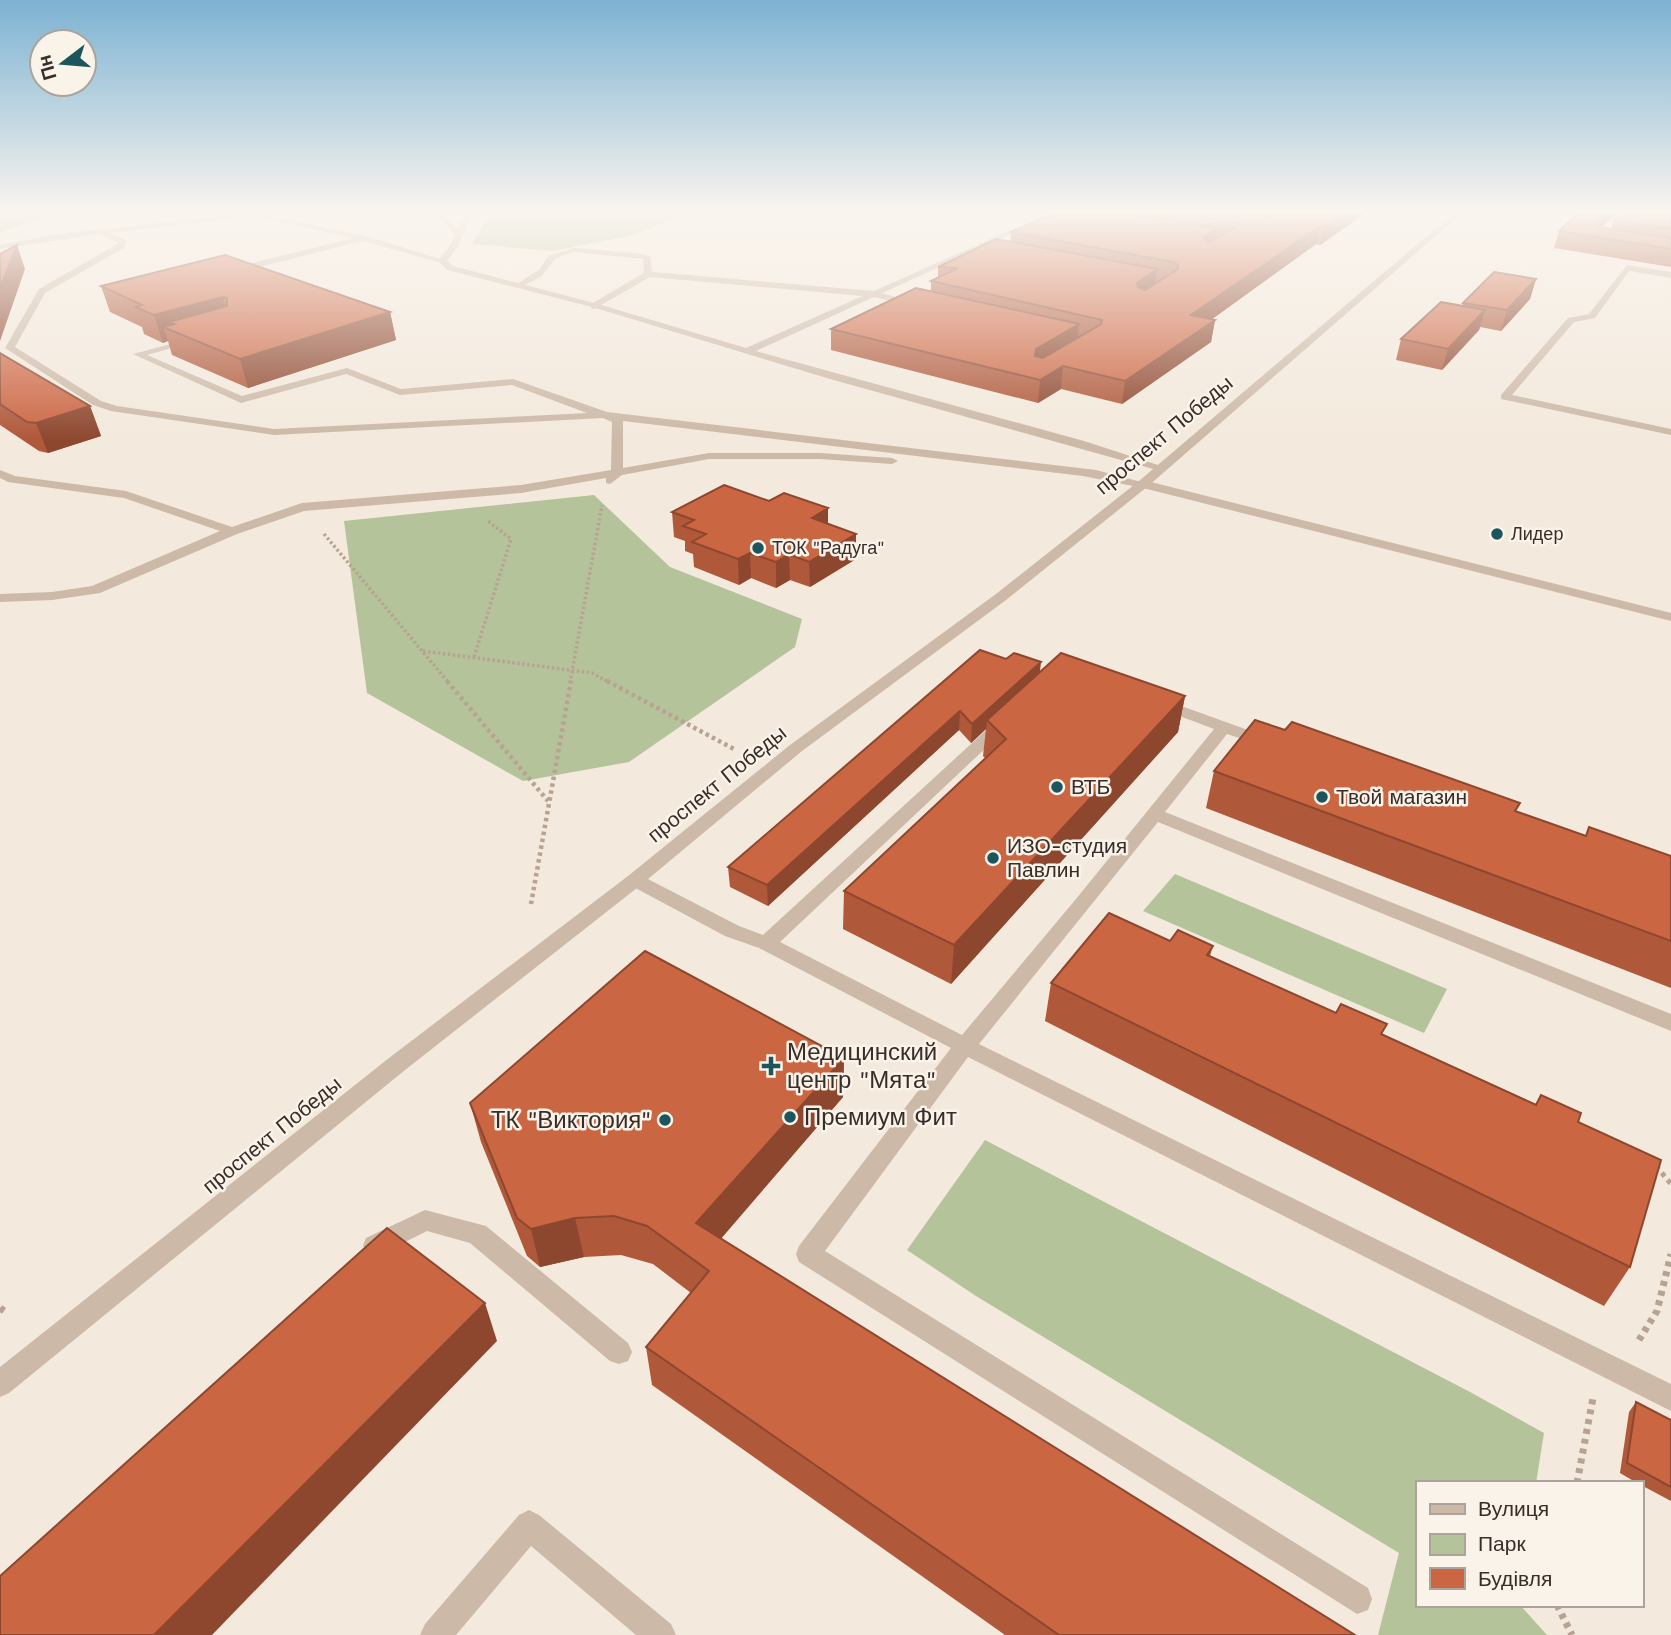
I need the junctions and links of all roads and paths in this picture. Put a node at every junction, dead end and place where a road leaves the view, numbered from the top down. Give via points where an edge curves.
1 (46, 289) edge
2 (539, 289) edge
3 (622, 289) edge
4 (821, 289) edge
5 (884, 289) edge
6 (1369, 289) edge
7 (1611, 289) edge
8 (874, 294) junction
9 (594, 306) junction
10 (929, 306) edge
11 (205, 336) edge
12 (747, 351) junction
13 (603, 415) junction
14 (1671, 432) edge
15 (1161, 468) junction
16 (617, 473) junction
17 (0, 474) edge
18 (1096, 474) junction
19 (605, 484) joint
20 (1143, 484) junction
21 (457, 496) junction
22 (302, 507) junction
23 (232, 531) junction
24 (0, 598) edge
25 (1671, 617) edge
26 (422, 651) junction
27 (474, 657) junction
28 (572, 670) junction
29 (1141, 696) edge
30 (1016, 711) edge
31 (1223, 727) junction
32 (734, 749) dead end
33 (1287, 749) edge
34 (549, 802) junction
35 (1154, 814) junction
36 (635, 880) junction
37 (531, 904) dead end
38 (766, 943) junction
39 (1671, 1023) edge
40 (965, 1046) junction
41 (1649, 1161) edge
42 (1671, 1184) edge
43 (356, 1263) edge
44 (0, 1308) edge
45 (7, 1313) dead end
46 (618, 1352) dead end
47 (1600, 1362) junction
48 (0, 1384) edge
49 (1670, 1393) edge
50 (1577, 1481) edge
51 (1357, 1599) dead end
52 (1558, 1607) edge
53 (436, 1635) edge
54 (660, 1635) edge
55 (1572, 1635) edge

1 - 13 street via 10,348 97,403 115,409 274,432
2 - 9 street
3 - 9 street
4 - 8 street
5 - 8 street
6 - 15 street, проспект Победы
7 - 14 street via 1592,316 1571,320 1505,397
8 - 10 street
8 - 12 street
9 - 12 street
11 - 13 street via 138,354 242,400 347,371 400,392 513,382
12 - 15 street
13 - 16 street via 618,421
13 - 18 street
15 - 20 street, проспект Победы
16 - 18 street via 709,457 820,456
16 - 19 street
16 - 21 street
17 - 23 street via 126,495
18 - 20 street
19 - 28 path
20 - 25 street
20 - 36 street, проспект Победы via 1001,597 796,748
21 - 22 street
21 - 27 path via 510,539
22 - 23 street
22 - 26 path
23 - 24 street via 96,590
26 - 27 path
26 - 34 path
27 - 28 path
28 - 32 path via 592,673
28 - 34 path
29 - 31 street
30 - 38 street
31 - 33 street
31 - 35 street
34 - 37 path
35 - 39 street
35 - 40 street
36 - 38 street via 732,931
36 - 48 street, проспект Победы via 397,1063
38 - 40 street
40 - 47 street
40 - 51 street via 808,1254
41 - 42 path
43 - 46 street via 376,1244 425,1220 477,1234
44 - 45 path
47 - 49 street
47 - 50 path
52 - 55 path
53 - 54 street via 529,1525

